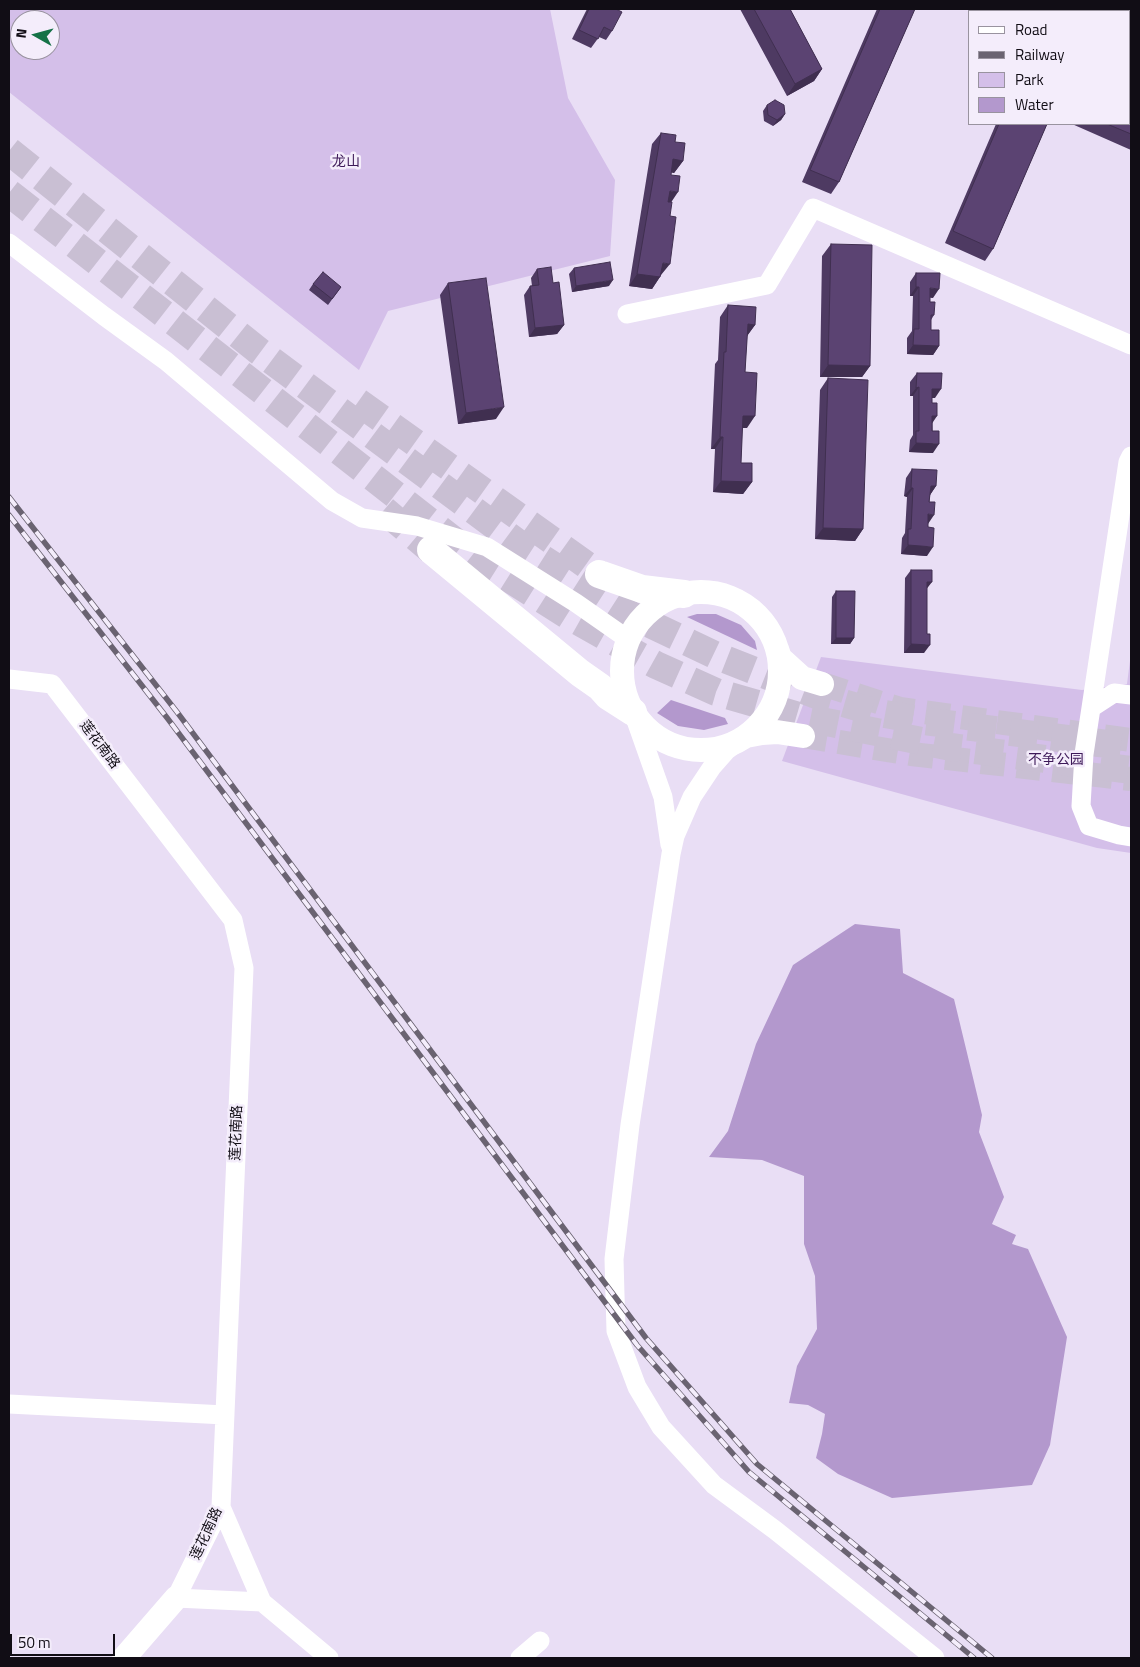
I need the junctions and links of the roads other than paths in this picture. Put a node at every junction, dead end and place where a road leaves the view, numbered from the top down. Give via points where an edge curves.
1 (9, 243) edge
2 (627, 314) dead end
3 (1131, 345) edge
4 (1131, 456) edge
5 (431, 550) tunnel mouth
6 (599, 574) tunnel mouth
7 (684, 594) junction
8 (629, 640) junction
9 (777, 649) junction
10 (9, 679) edge
11 (822, 684) tunnel mouth
12 (1131, 695) edge
13 (1091, 708) junction
14 (633, 712) junction
15 (746, 736) junction
16 (802, 736) tunnel mouth
17 (1131, 837) edge
18 (671, 854) junction
19 (9, 1404) edge
20 (225, 1415) junction
21 (221, 1507) junction
22 (176, 1598) junction
23 (262, 1602) junction
24 (540, 1641) dead end
25 (124, 1658) edge
26 (329, 1658) edge
27 (520, 1658) edge
28 (935, 1658) edge

1 - 8 street via 166,361 332,501 362,518 417,526 487,547
2 - 3 street via 768,285 813,208
4 - 13 street
5 - 14 highway via 608,696
6 - 7 highway via 642,589
7 - 8 main road via 660,603 648,612
7 - 9 main road via 706,592 736,600 757,616
8 - 14 main road via 622,669 624,690
9 - 11 main road via 780,658 802,678
9 - 15 main road via 780,674 774,700 765,717
10 - 20 street, 莲花南路 via 52,684 233,920 244,968
12 - 13 street via 1114,693
13 - 17 street via 1081,806 1089,826
14 - 15 main road via 652,733 676,746 703,751 718,749
14 - 18 street via 663,797
15 - 16 main road via 769,732
15 - 18 street via 727,750 692,797
18 - 28 street via 630,1125 614,1259 616,1331 637,1387 661,1427 714,1485
19 - 20 street
20 - 21 street, 莲花南路
21 - 22 street, 莲花南路
21 - 23 street
22 - 23 street
22 - 25 main road, 莲花南路
23 - 26 street
24 - 27 street

